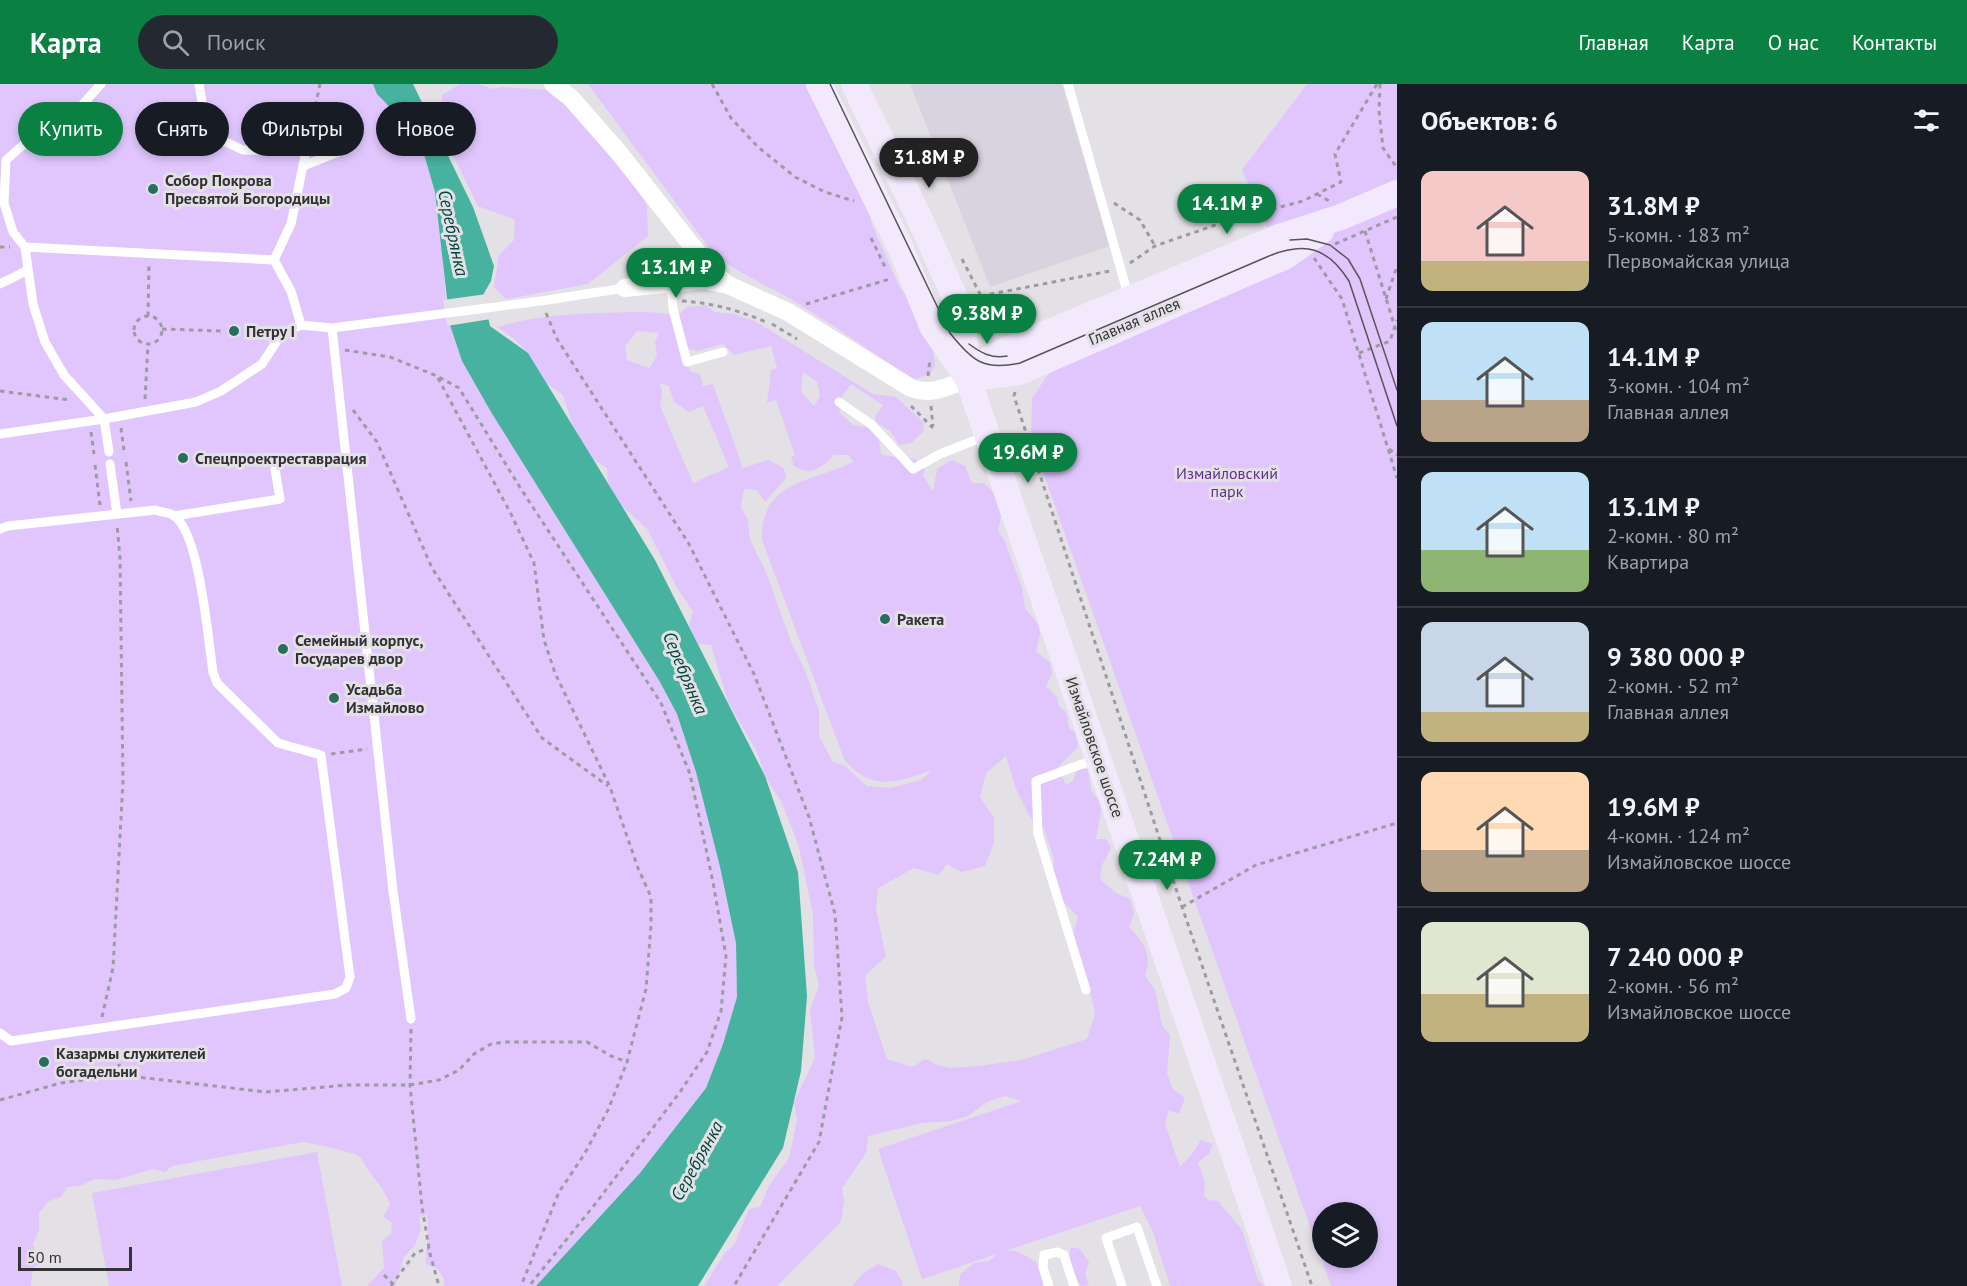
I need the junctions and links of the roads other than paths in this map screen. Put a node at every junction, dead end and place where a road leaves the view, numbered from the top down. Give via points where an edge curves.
1 (101, 84) edge
2 (199, 84) edge
3 (553, 84) edge
4 (819, 84) edge
5 (854, 84) edge
6 (1068, 84) edge
7 (328, 156) edge
8 (303, 166) junction
9 (1397, 193) edge
10 (25, 247) junction
11 (274, 260) junction
12 (28, 270) junction
13 (671, 282) junction
14 (0, 284) edge
15 (728, 285) junction
16 (625, 288) joint
17 (1133, 310) junction
18 (962, 314) junction
19 (301, 325) junction
20 (332, 328) junction
21 (1010, 338) junction
22 (723, 352) dead end
23 (968, 379) junction
24 (839, 402) dead end
25 (104, 419) junction
26 (0, 434) edge
27 (989, 435) junction
28 (109, 452) dead end
29 (110, 464) dead end
30 (275, 469) dead end
31 (117, 514) junction
32 (174, 516) junction
33 (0, 529) edge
34 (1099, 758) junction
35 (1086, 990) dead end
36 (411, 1019) road end
37 (0, 1033) edge
38 (1050, 1286) edge
39 (1074, 1286) edge
40 (1122, 1286) edge
41 (1157, 1286) edge
42 (1279, 1286) edge

1 - 10 lane via 64,124 23,145 6,160 4,203 13,232
2 - 8 lane via 213,136 243,150 306,151
3 - 15 street via 571,98 620,154
4 - 23 main road via 901,249 932,326
5 - 18 main road
6 - 17 lane
7 - 8 lane
8 - 11 lane via 291,224
9 - 17 main road, Главная аллея via 1279,237
10 - 11 lane
10 - 12 lane
11 - 19 lane via 291,291
12 - 14 lane
12 - 25 lane via 45,342 64,375
13 - 15 street via 704,280
13 - 16 street
13 - 22 lane via 687,362
15 - 23 street via 784,310 920,392
16 - 20 lane
17 - 21 main road, Главная аллея
17 - 23 main road, Главная аллея via 1019,372
18 - 21 main road via 982,340 998,348
18 - 23 main road
19 - 20 lane
19 - 25 lane via 282,333 262,364 221,391 196,402
20 - 36 lane via 393,891
21 - 23 main road, Главная аллея
23 - 27 main road, Измайловское шоссе
24 - 27 lane via 872,425 913,470 940,454
25 - 26 lane
25 - 28 lane
27 - 34 main road, Измайловское шоссе
29 - 31 lane
30 - 32 lane via 280,500
31 - 32 lane via 155,510
31 - 33 lane
32 - 37 lane via 187,532 197,568 217,683 278,743 321,756 350,976 346,988 335,994 11,1041
34 - 35 lane via 1036,782 1038,834
34 - 42 main road, Измайловское шоссе
38 - 39 lane via 1043,1267 1044,1256 1058,1252 1064,1255
40 - 41 lane via 1106,1238 1137,1227

